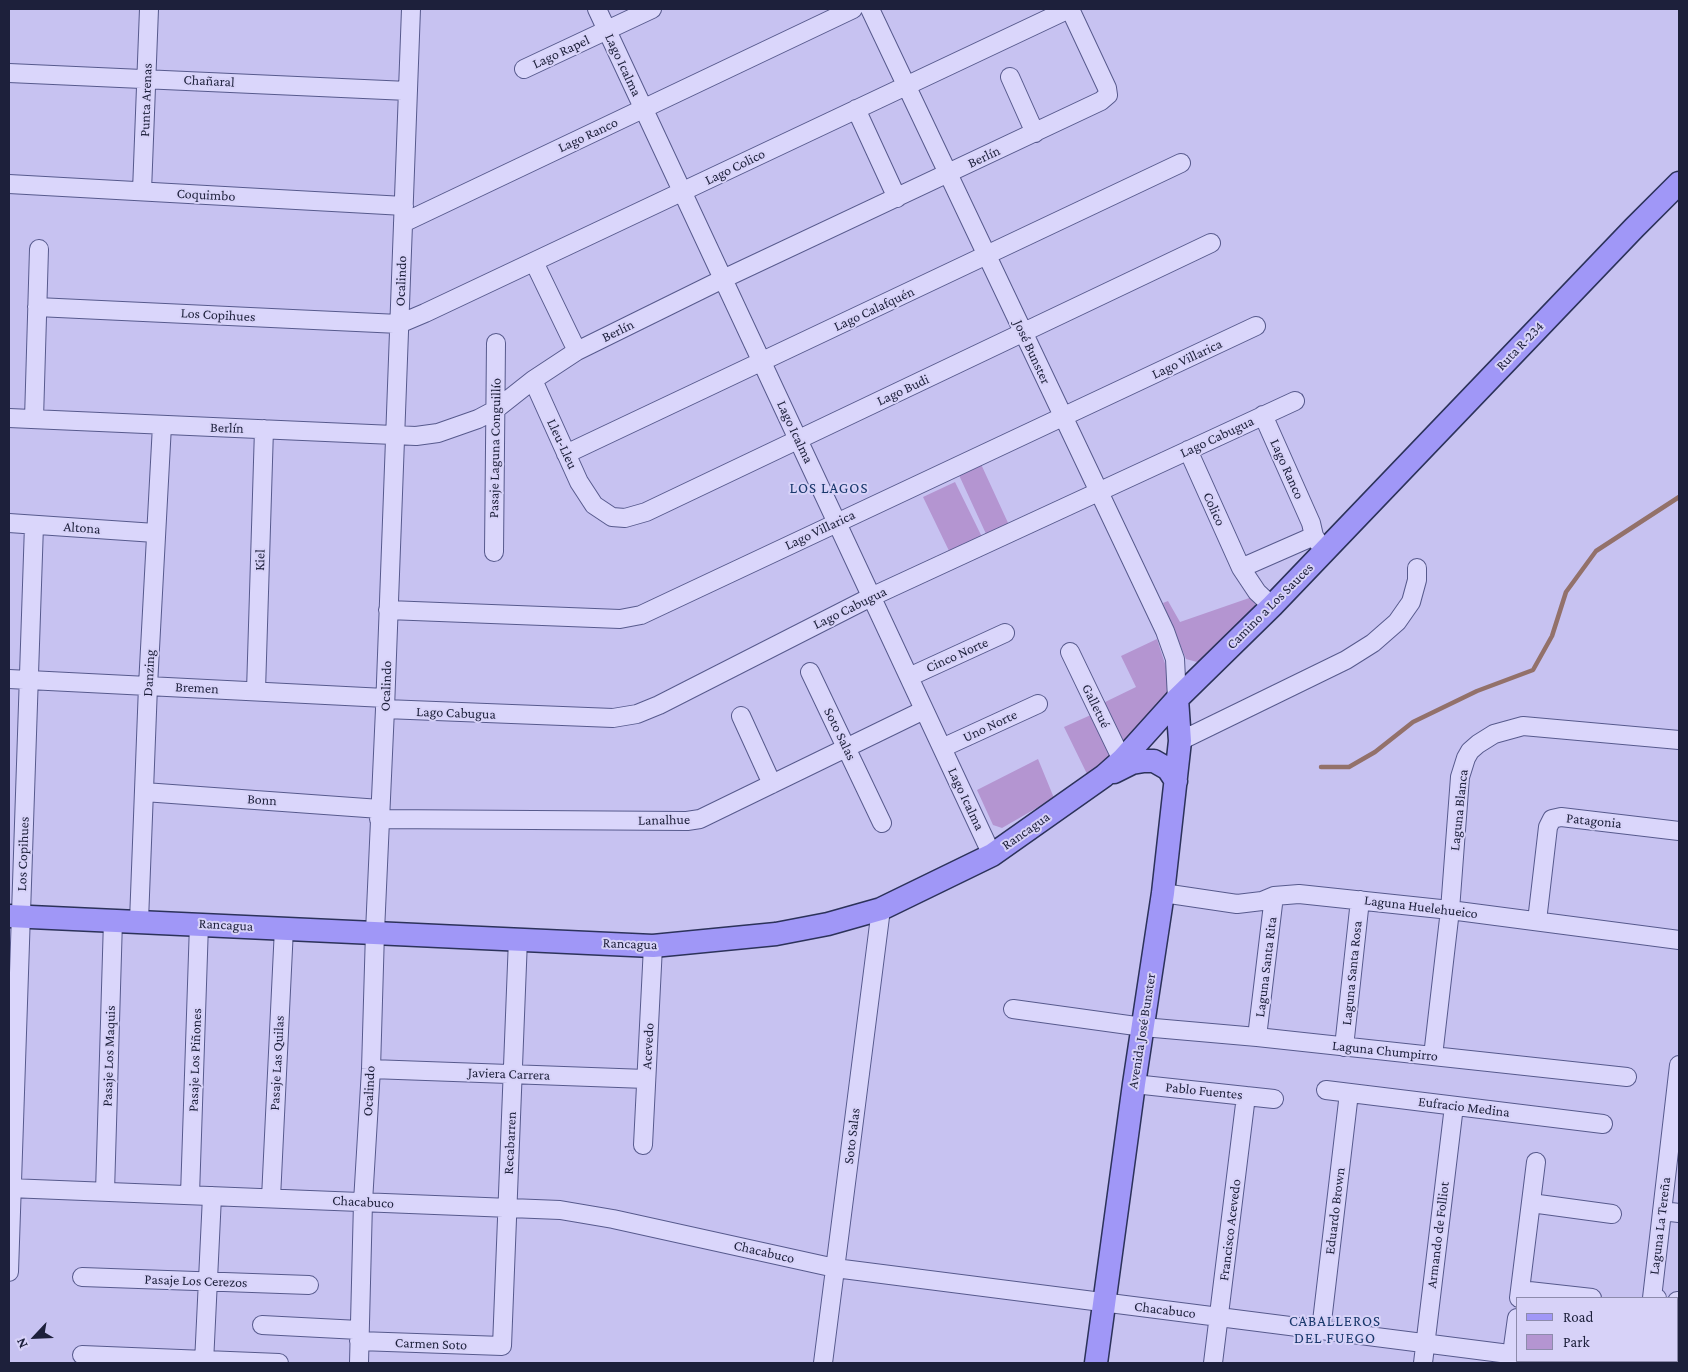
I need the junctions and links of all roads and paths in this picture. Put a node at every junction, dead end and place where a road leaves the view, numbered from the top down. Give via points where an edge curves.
1 (149, 9) edge
2 (412, 9) edge
3 (597, 9) edge
4 (652, 9) edge
5 (853, 9) edge
6 (1070, 9) edge
7 (875, 10) edge
8 (607, 30) junction
9 (524, 69) dead end
10 (9, 73) edge
11 (1010, 77) dead end
12 (146, 78) junction
13 (907, 86) junction
14 (408, 91) junction
15 (644, 109) junction
16 (856, 109) junction
17 (1035, 133) junction
18 (1181, 162) dead end
19 (948, 173) junction
20 (1679, 183) edge
21 (9, 184) edge
22 (142, 191) junction
23 (682, 192) junction
24 (897, 198) junction
25 (404, 214) junction
26 (1211, 243) dead end
27 (39, 249) dead end
28 (986, 255) junction
29 (534, 262) junction
30 (723, 279) junction
31 (37, 307) junction
32 (399, 324) junction
33 (1256, 326) dead end
34 (1023, 332) junction
35 (496, 343) dead end
36 (577, 351) junction
37 (762, 362) junction
38 (533, 380) junction
39 (1295, 401) dead end
40 (495, 410) junction
41 (1263, 415) junction
42 (1063, 417) junction
43 (9, 418) edge
44 (34, 419) junction
45 (162, 425) junction
46 (264, 429) junction
47 (395, 435) junction
48 (798, 440) junction
49 (1188, 450) junction
50 (566, 454) junction
51 (1098, 492) junction
52 (594, 505) joint
53 (1362, 511) joint
54 (837, 522) junction
55 (9, 523) edge
56 (34, 525) junction
57 (155, 532) junction
58 (1316, 536) junction
59 (494, 552) dead end
60 (1241, 568) junction
61 (1417, 568) dead end
62 (872, 597) junction
63 (1272, 606) junction
64 (388, 610) junction
65 (1005, 633) dead end
66 (1070, 652) dead end
67 (810, 672) dead end
68 (908, 676) junction
69 (9, 679) edge
70 (29, 680) junction
71 (148, 686) junction
72 (256, 691) junction
73 (1177, 699) junction
74 (385, 704) junction
75 (1038, 704) dead end
76 (924, 710) junction
77 (741, 716) dead end
78 (1679, 740) edge
79 (1180, 741) junction
80 (847, 748) junction
81 (942, 748) junction
82 (1122, 760) junction
83 (1104, 776) junction
84 (1176, 781) junction
85 (772, 784) junction
86 (144, 792) junction
87 (380, 814) junction
88 (882, 823) dead end
89 (1679, 830) edge
90 (992, 856) junction
91 (1164, 893) junction
92 (1274, 896) junction
93 (1360, 900) junction
94 (881, 909) junction
95 (1450, 910) junction
96 (15, 916) edge
97 (113, 920) junction
98 (139, 921) junction
99 (1537, 922) junction
100 (200, 924) junction
101 (284, 928) junction
102 (375, 932) junction
103 (518, 939) junction
104 (1679, 940) edge
105 (653, 946) junction
106 (1013, 1009) dead end
107 (1143, 1027) junction
108 (1257, 1037) junction
109 (1344, 1047) junction
110 (1433, 1056) junction
111 (1679, 1065) edge
112 (371, 1069) junction
113 (513, 1075) junction
114 (1627, 1077) dead end
115 (646, 1079) junction
116 (1134, 1084) junction
117 (1326, 1090) dead end
118 (1349, 1093) junction
119 (1246, 1096) junction
120 (1274, 1099) dead end
121 (1454, 1106) junction
122 (1676, 1120) edge
123 (1603, 1124) dead end
124 (643, 1145) dead end
125 (1536, 1162) dead end
126 (10, 1188) edge
127 (105, 1192) junction
128 (190, 1195) junction
129 (212, 1196) junction
130 (271, 1198) junction
131 (363, 1202) junction
132 (1531, 1203) junction
133 (507, 1210) junction
134 (1671, 1212) edge
135 (1612, 1214) dead end
136 (835, 1268) junction
137 (9, 1272) edge
138 (82, 1277) dead end
139 (208, 1281) junction
140 (309, 1285) dead end
141 (1520, 1294) edge
142 (1574, 1297) edge
143 (1652, 1297) edge
144 (1104, 1302) junction
145 (1219, 1317) junction
146 (262, 1325) dead end
147 (1321, 1330) junction
148 (1516, 1330) edge
149 (359, 1335) junction
150 (1425, 1343) junction
151 (502, 1346) joint
152 (1514, 1354) edge
153 (82, 1355) dead end
154 (204, 1362) edge
155 (278, 1363) edge
156 (359, 1363) edge
157 (823, 1363) edge
158 (1096, 1363) edge
159 (1213, 1363) edge
160 (1423, 1363) edge

1 - 12 street, Punta Arenas
2 - 14 street, Ocalindo
3 - 8 street, Lago Icalma
4 - 8 street, Lago Rapel
5 - 15 street, Lago Ranco
6 - 13 street, Lago Colico
6 - 17 street, Berlín via 1108,95
7 - 13 street, José Bunster
8 - 9 street, Lago Rapel
8 - 15 street, Lago Icalma
10 - 12 street, Chañaral
11 - 17 street
12 - 14 street, Chañaral
12 - 22 street, Punta Arenas
13 - 16 street, Lago Colico
13 - 19 street, José Bunster
14 - 25 street, Ocalindo
15 - 23 street, Lago Icalma
15 - 25 street, Lago Ranco
16 - 23 street, Lago Colico
16 - 24 street
17 - 19 street, Berlín
18 - 28 street, Lago Calafquén
19 - 24 street, Berlín
19 - 28 street, José Bunster
20 - 53 main road, Ruta R-234
21 - 22 street, Coquimbo
22 - 25 street, Coquimbo
23 - 29 street, Lago Colico
23 - 30 street, Lago Icalma
24 - 30 street, Berlín
25 - 32 street, Ocalindo
26 - 34 street, Lago Budi
27 - 31 street
28 - 34 street, José Bunster
28 - 37 street, Lago Calafquén
29 - 32 street, Lago Colico
29 - 36 street
30 - 36 street, Berlín
30 - 37 street, Lago Icalma
31 - 32 street, Los Copihues
31 - 44 street
32 - 47 street, Ocalindo
33 - 42 street, Lago Villarica
34 - 42 street, José Bunster
34 - 48 street, Lago Budi
35 - 40 street, Pasaje Laguna Conguillío
36 - 38 street, Berlín
37 - 48 street, Lago Icalma
37 - 50 street, Lago Calafquén
38 - 40 street, Berlín
38 - 50 street, Lleu-Lleu
39 - 41 street, Lago Cabugua
40 - 47 street, Berlín via 438,433
40 - 59 street, Pasaje Laguna Conguillío
41 - 49 street, Lago Cabugua
41 - 58 street, Lago Ranco
42 - 51 street, José Bunster
42 - 54 street, Lago Villarica
43 - 44 street, Berlín
44 - 45 street, Berlín
45 - 46 street, Berlín
45 - 57 street, Danzing
46 - 47 street, Berlín
46 - 72 street, Kiel
47 - 64 street, Ocalindo
48 - 52 street, Lago Budi via 646,512 625,518 612,517
48 - 54 street, Lago Icalma
49 - 51 street, Lago Cabugua
49 - 60 street, Colico
50 - 52 street, Lleu-Lleu
51 - 62 street, Lago Cabugua
51 - 73 street, José Bunster via 1171,645
53 - 58 main road, Camino a Los Sauces
54 - 62 street, Lago Icalma
54 - 64 street, Lago Villarica via 636,617
55 - 56 street, Altona
56 - 57 street, Altona
56 - 70 street, Los Copihues
57 - 71 street, Danzing
58 - 60 street
58 - 63 main road, Camino a Los Sauces
60 - 63 street, Colico via 1257,592
61 - 79 street via 1411,602 1397,622 1373,642 1346,660
62 - 68 street, Lago Icalma
62 - 74 street, Lago Cabugua via 637,714 613,718
63 - 73 main road, Camino a Los Sauces
64 - 74 street, Ocalindo
65 - 68 street, Cinco Norte
66 - 82 street, Galletué
67 - 80 street, Soto Salas
68 - 76 street, Lago Icalma
69 - 70 street, Bremen
70 - 71 street, Bremen
70 - 96 street, Los Copihues
71 - 72 street, Bremen
71 - 86 street, Danzing
72 - 74 street, Bremen
73 - 79 main road, Avenida José Bunster
73 - 82 main road, Rancagua
74 - 87 street, Ocalindo
75 - 81 street, Uno Norte
76 - 80 street, Lanalhue
76 - 81 street, Lago Icalma
77 - 85 street
78 - 95 street, Laguna Blanca via 1533,726 1504,730 1478,744 1466,758 1460,777
79 - 84 main road, Avenida José Bunster
80 - 85 street, Lanalhue
80 - 88 street, Soto Salas
81 - 90 street, Lago Icalma
82 - 83 main road, Rancagua
83 - 84 main road via 1132,763 1154,761 1168,769
83 - 90 main road, Rancagua
84 - 91 main road, Avenida José Bunster
85 - 87 street, Lanalhue via 700,819 687,821
86 - 87 street, Bonn
86 - 98 street, Danzing
87 - 102 street, Ocalindo
89 - 99 street, Patagonia via 1561,817 1552,819 1548,827
90 - 94 main road, Rancagua
91 - 92 street, Laguna Huelehueico via 1237,904
91 - 107 main road, Avenida José Bunster
92 - 93 street, Laguna Huelehueico via 1299,894
92 - 108 street, Laguna Santa Rita
93 - 95 street, Laguna Huelehueico
93 - 109 street, Laguna Santa Rosa
94 - 105 main road, Rancagua via 776,934
94 - 136 street, Soto Salas
95 - 99 street, Laguna Huelehueico
95 - 110 street, Laguna Blanca
96 - 97 main road, Rancagua
96 - 126 street, Los Copihues
97 - 98 main road, Rancagua
97 - 127 street, Pasaje Los Maquis
98 - 100 main road, Rancagua
99 - 104 street, Laguna Huelehueico
100 - 101 main road, Rancagua
100 - 128 street, Pasaje Los Piñones
101 - 102 main road, Rancagua
101 - 130 street, Pasaje Las Quilas
102 - 103 main road, Rancagua
102 - 112 street, Ocalindo
103 - 105 main road, Rancagua
103 - 113 street, Recabarren
105 - 115 street, Acevedo
106 - 107 street, Laguna Chumpirro
107 - 108 street, Laguna Chumpirro
107 - 116 main road, Avenida José Bunster
108 - 109 street, Laguna Chumpirro
109 - 110 street, Laguna Chumpirro
110 - 114 street, Laguna Chumpirro
111 - 122 street, Laguna La Tereña
112 - 113 street, Javiera Carrera
112 - 131 street, Ocalindo
113 - 115 street, Javiera Carrera
113 - 133 street, Recabarren
115 - 124 street, Acevedo
116 - 119 street, Pablo Fuentes
116 - 144 main road, Avenida José Bunster
117 - 118 street, Eufracio Medina
118 - 121 street, Eufracio Medina
118 - 147 street, Eduardo Brown
119 - 120 street, Pablo Fuentes
119 - 145 street, Francisco Acevedo
121 - 123 street, Eufracio Medina
121 - 150 street, Armando de Folliot
122 - 134 street, Laguna La Tereña
125 - 132 street
126 - 127 street, Chacabuco
126 - 137 street, Los Copihues
127 - 128 street, Chacabuco
128 - 129 street, Chacabuco
129 - 130 street, Chacabuco
129 - 139 street
130 - 131 street, Chacabuco
131 - 133 street, Chacabuco
131 - 149 street, Ocalindo
132 - 135 street
132 - 141 street
133 - 136 street, Chacabuco via 560,1210 613,1219
133 - 151 street, Recabarren
134 - 143 street, Laguna La Tereña
136 - 144 street, Chacabuco
136 - 157 street, Soto Salas
138 - 139 street, Pasaje Los Cerezos
139 - 140 street, Pasaje Los Cerezos
139 - 154 street
141 - 142 street
144 - 145 street, Chacabuco
144 - 158 main road, Avenida José Bunster
145 - 147 street, Chacabuco
145 - 159 street, Francisco Acevedo
146 - 149 street, Carmen Soto
147 - 150 street, Chacabuco
148 - 152 street
149 - 151 street, Carmen Soto
149 - 156 street, Ocalindo
150 - 152 street, Chacabuco
150 - 160 street, Armando de Folliot
153 - 154 street
154 - 155 street

